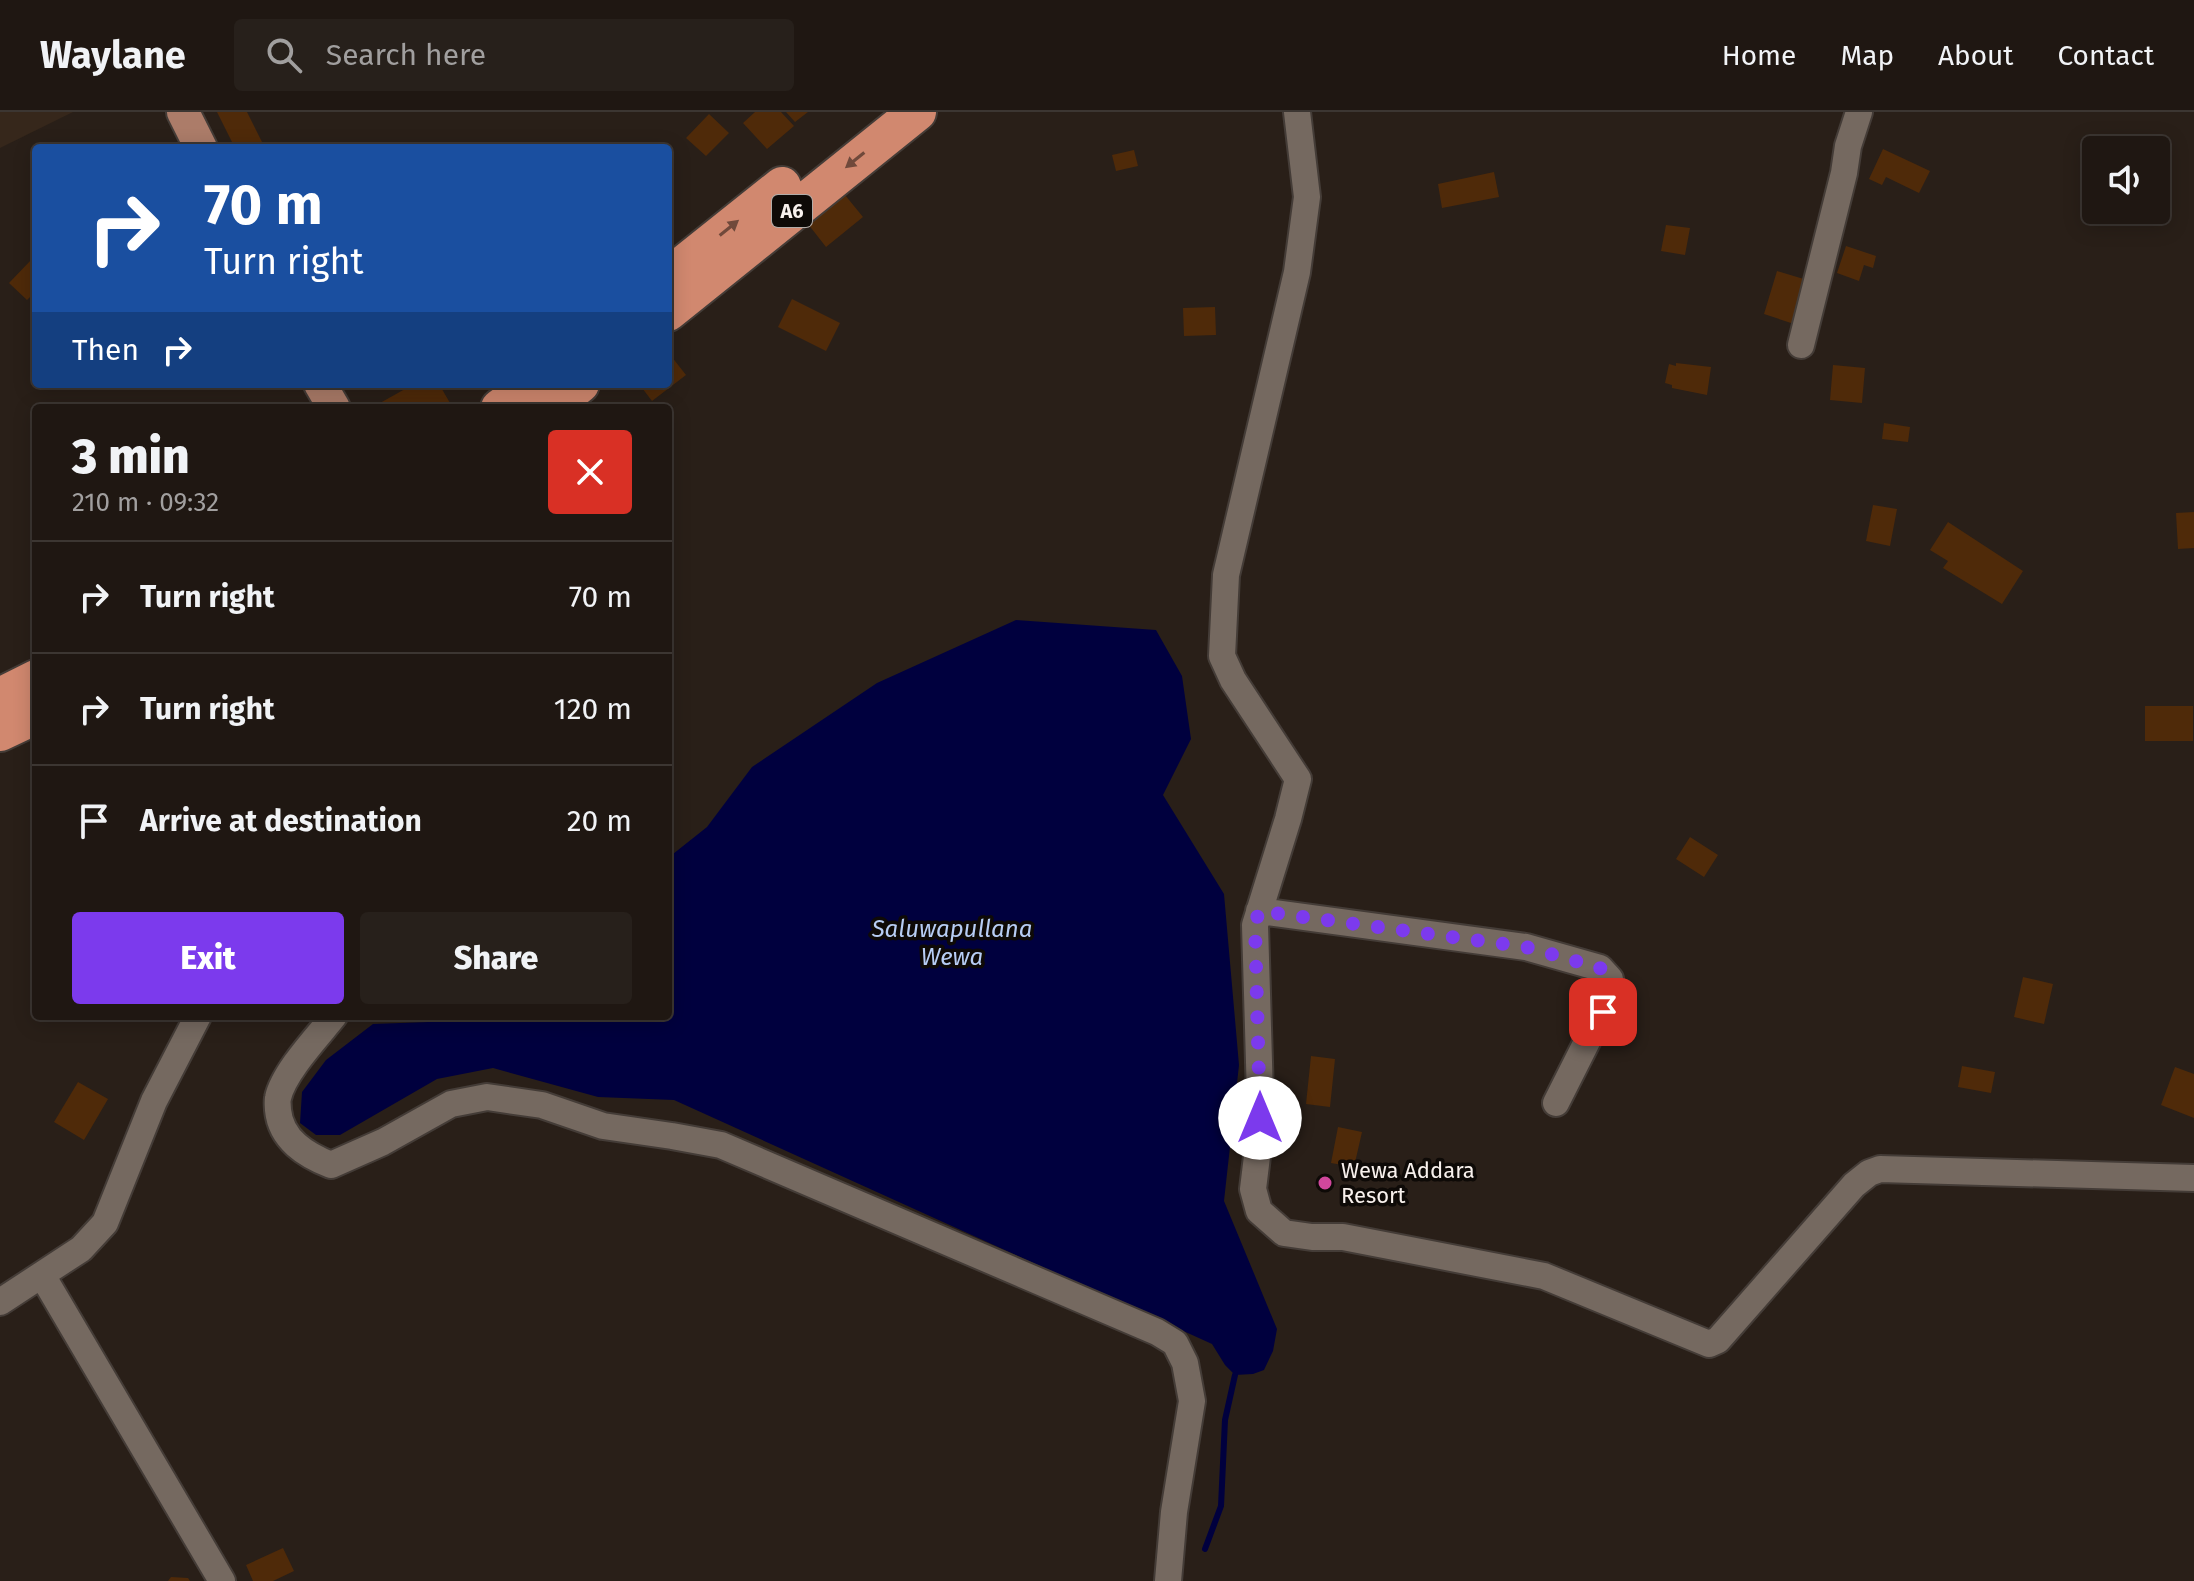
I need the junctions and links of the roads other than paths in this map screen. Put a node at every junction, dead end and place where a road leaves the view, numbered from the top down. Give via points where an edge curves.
1 (183, 112) edge
2 (875, 112) edge
3 (917, 112) edge
4 (1297, 112) edge
5 (1859, 112) edge
6 (199, 144) edge
7 (672, 274) edge
8 (672, 309) edge
9 (1801, 345) dead end
10 (528, 388) edge
11 (575, 388) edge
12 (506, 404) edge
13 (555, 404) edge
14 (32, 684) edge
15 (10, 714) edge
16 (1259, 911) junction
17 (196, 1020) edge
18 (331, 1020) edge
19 (1556, 1103) dead end
20 (2194, 1178) edge
21 (42, 1275) junction
22 (0, 1302) edge
23 (222, 1581) edge
24 (1168, 1581) edge

1 - 6 main road
7 -> 2 highway, A6
3 -> 8 highway, A6
4 - 16 street via 1307,197 1297,272 1226,575 1222,656 1298,779
5 - 9 street
10 - 12 highway
11 - 13 highway
14 - 15 highway
16 - 19 street via 1526,947 1600,968 1610,979 1611,994
16 - 20 street via 1255,925 1260,1096 1253,1189 1259,1211 1284,1233 1343,1237 1544,1276 1709,1344 1854,1185 1880,1169
17 - 21 street via 154,1101 105,1223 81,1249
18 - 24 street via 277,1099 279,1122 294,1144 331,1165 451,1104 487,1097 542,1105 603,1126 721,1145 1175,1343 1192,1401
21 - 22 street
21 - 23 street

